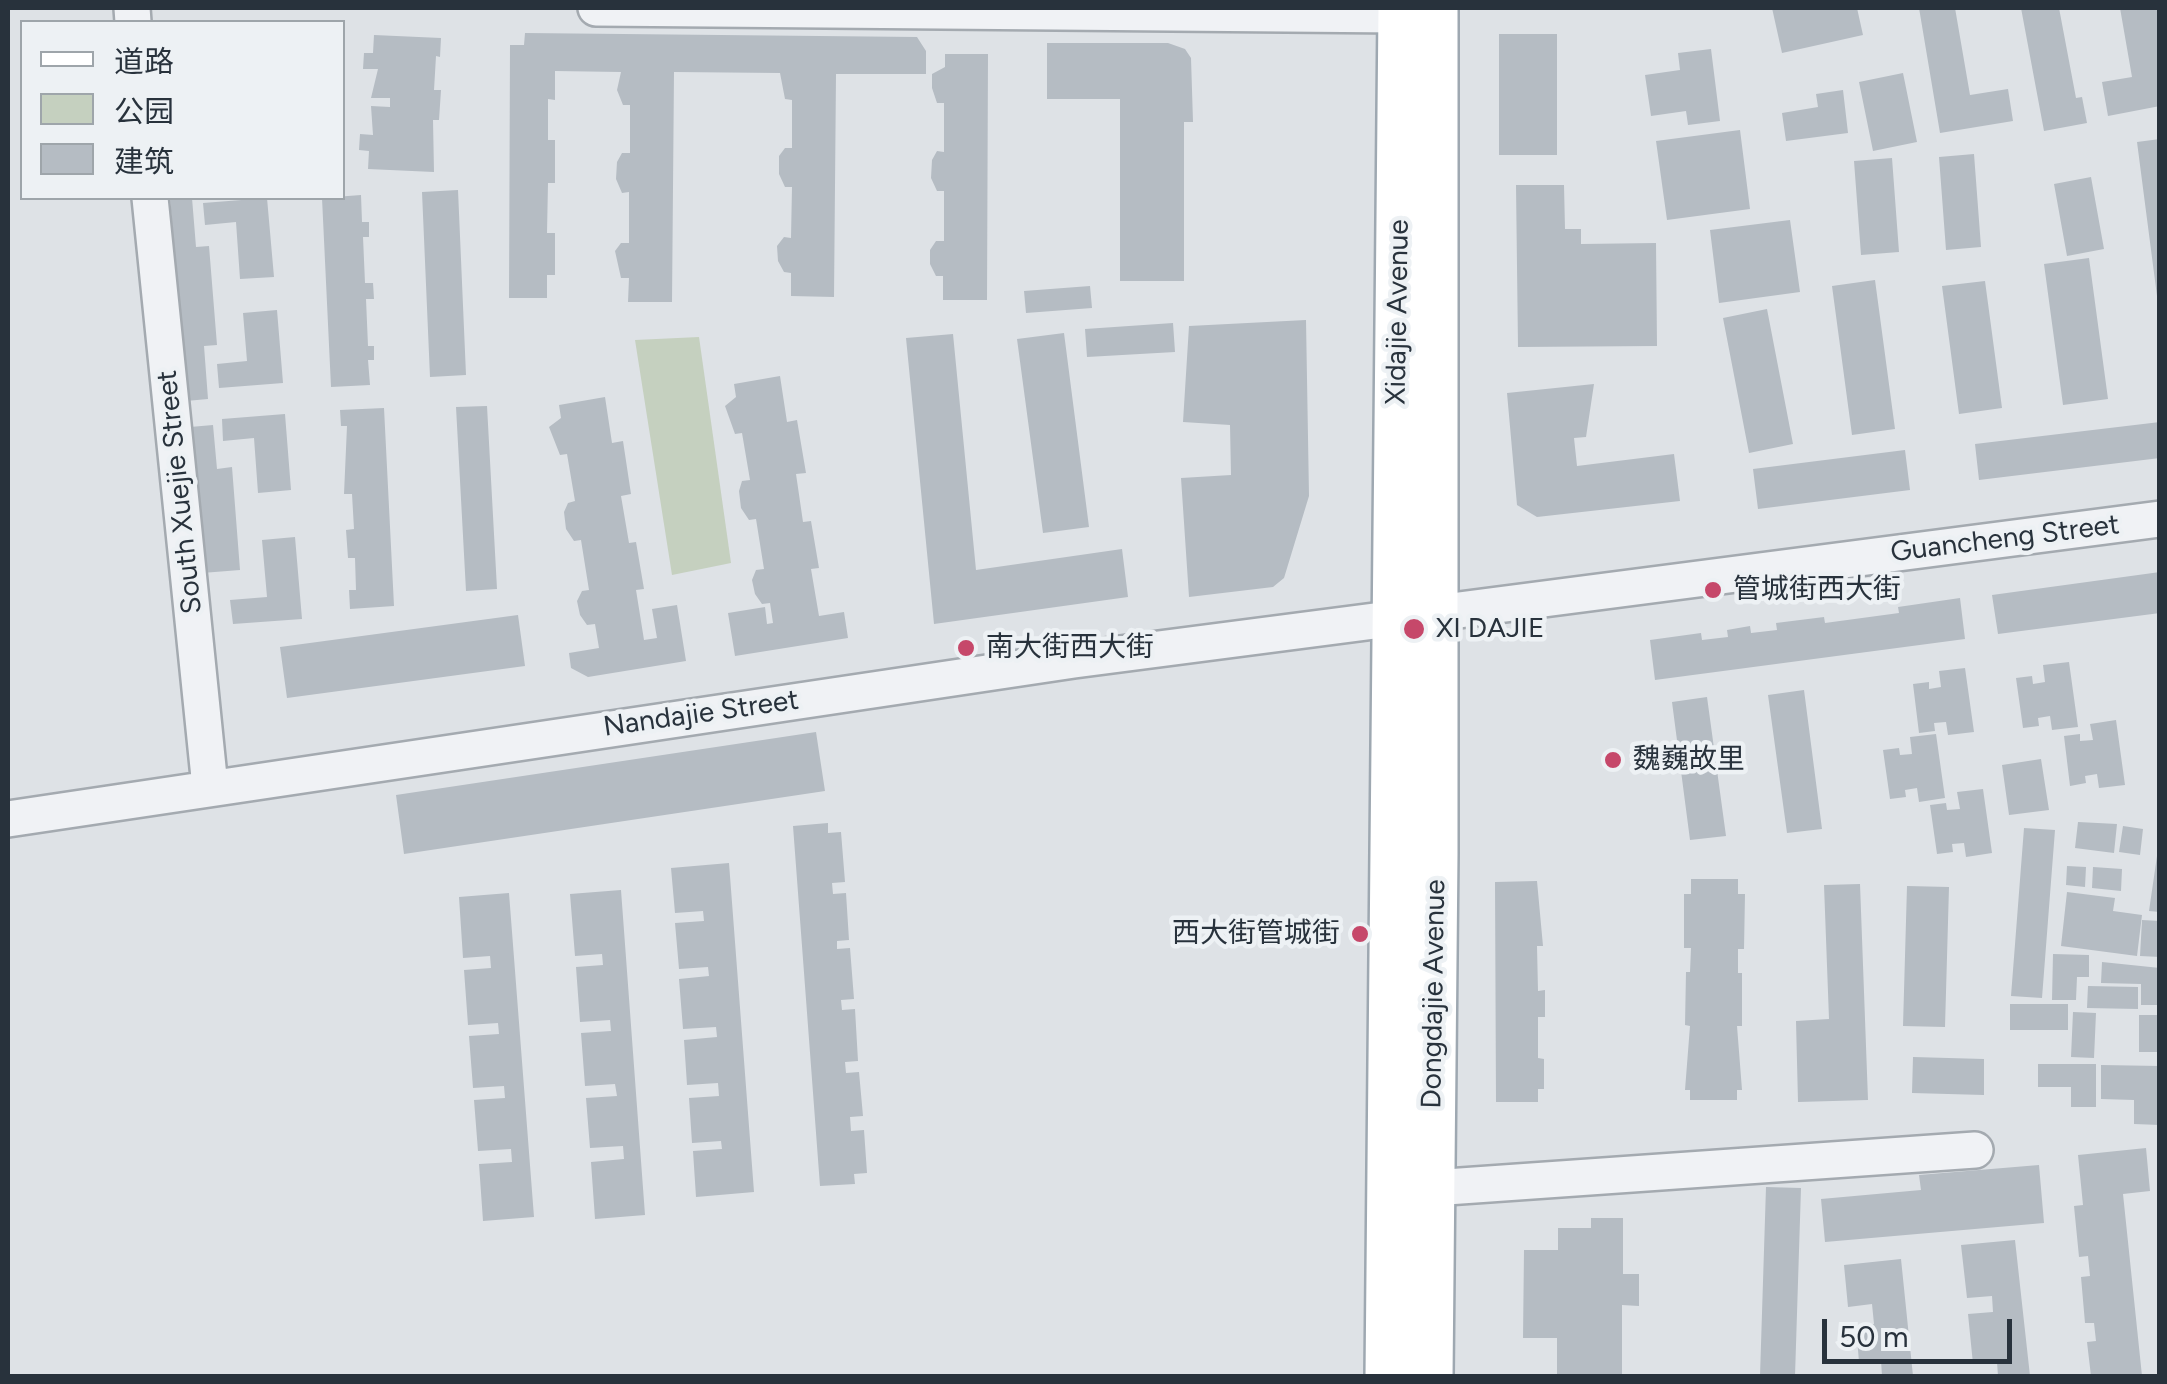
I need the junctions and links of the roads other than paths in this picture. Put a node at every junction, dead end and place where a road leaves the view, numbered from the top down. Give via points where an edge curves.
1 (596, 8) edge
2 (1412, 10) edge
3 (150, 200) edge
4 (2160, 519) edge
5 (1414, 613) junction
6 (210, 787) junction
7 (8, 819) edge
8 (1975, 1150) dead end
9 (1432, 1188) junction
10 (1388, 1376) edge
11 (1430, 1376) edge

1 - 2 street
2 - 5 main road, Xidajie Avenue
3 - 6 street, South Xuejie Street
4 - 5 street, Guancheng Street
5 - 6 street, Nandajie Street
5 - 9 main road, Dongdajie Avenue
5 - 10 main road, Dongdajie Avenue
6 - 7 street, Nandajie Street
8 - 9 street
9 - 11 main road, Dongdajie Avenue

